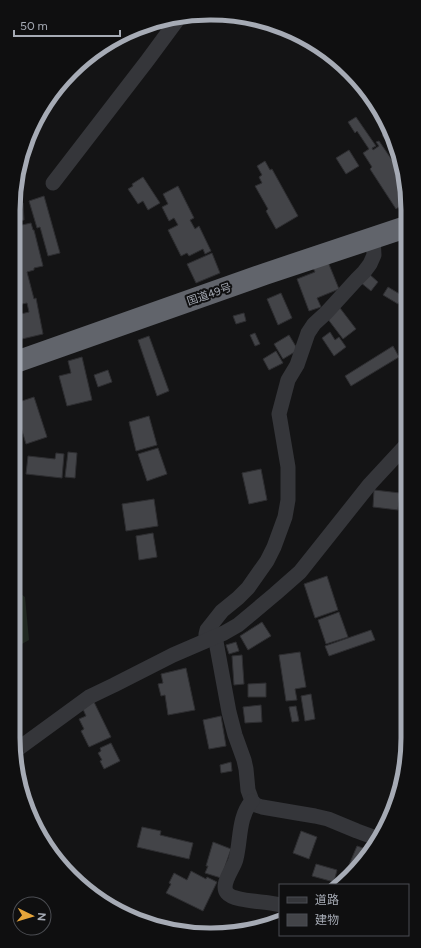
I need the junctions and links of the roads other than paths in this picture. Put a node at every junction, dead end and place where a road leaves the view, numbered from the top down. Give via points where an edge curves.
1 (174, 24) edge
2 (53, 183) dead end
3 (401, 229) edge
4 (373, 238) junction
5 (20, 361) edge
6 (401, 450) edge
7 (211, 638) junction
8 (20, 747) edge
9 (252, 801) junction
10 (373, 837) edge
11 (279, 904) edge

1 - 2 street
3 - 4 highway, 国道49号
4 - 5 highway, 国道49号
4 - 7 street via 374,255 370,264 314,324 288,380 279,414 288,467 285,517 267,561 248,588 207,630 206,634
6 - 7 street via 370,484 300,572 238,625
7 - 8 street via 89,697
7 - 9 street via 235,735 244,760
9 - 10 street via 262,807 328,819
9 - 11 street via 243,816 236,859 225,882 226,892 231,896 248,900

